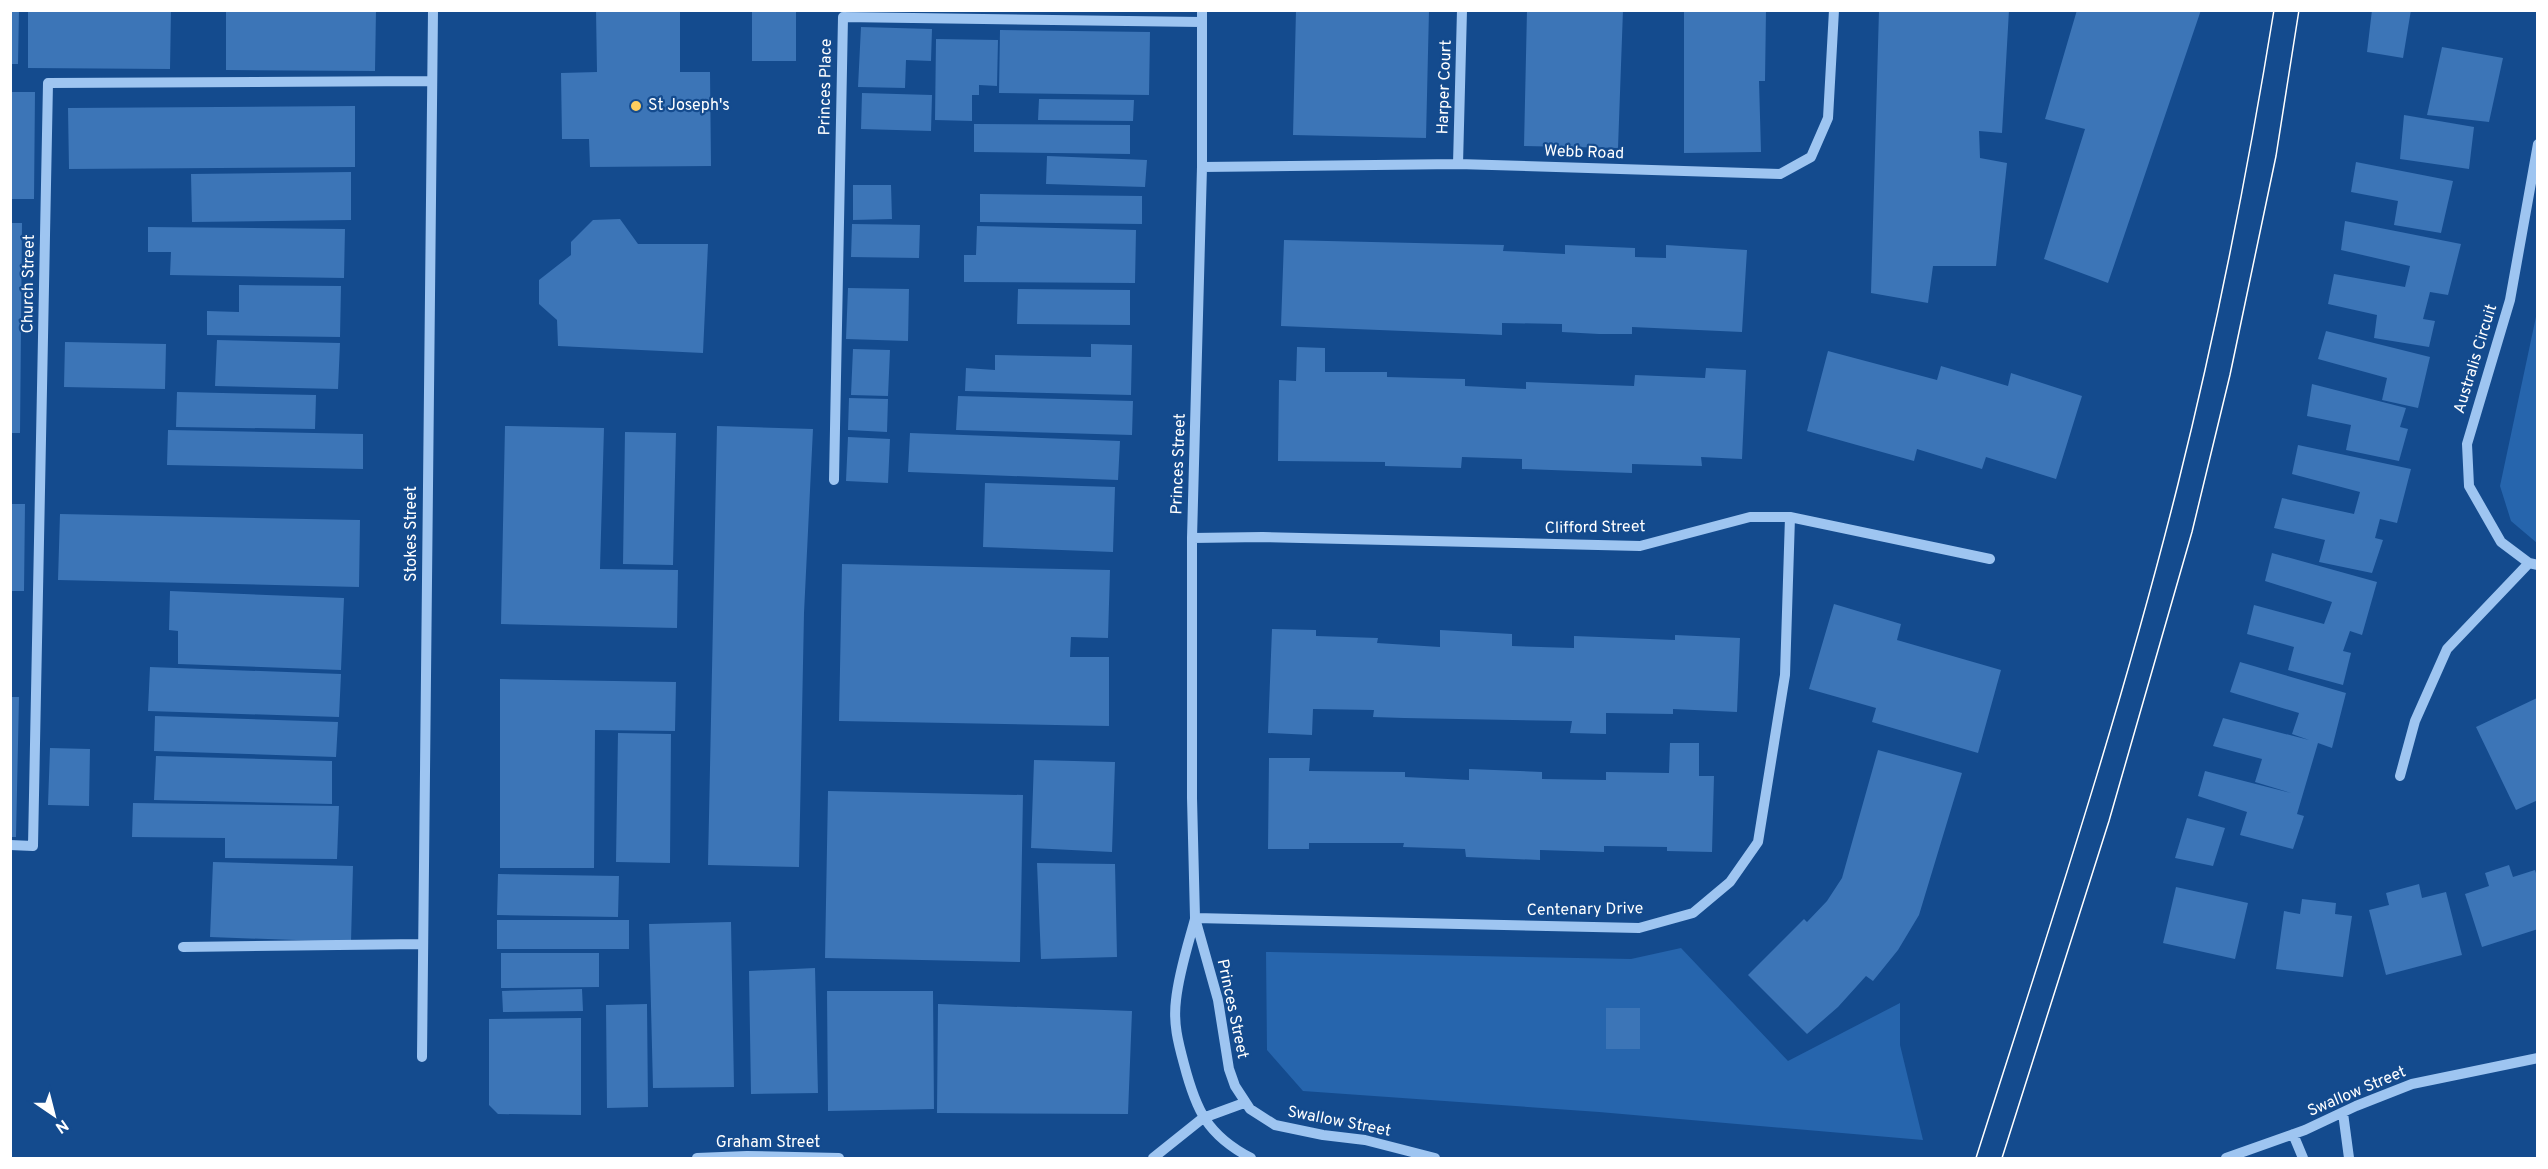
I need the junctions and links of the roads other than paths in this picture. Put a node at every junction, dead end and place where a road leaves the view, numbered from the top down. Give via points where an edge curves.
1 (433, 10) edge
2 (1202, 10) edge
3 (1462, 10) edge
4 (1834, 10) edge
5 (1201, 22) junction
6 (431, 81) junction
7 (2538, 144) edge
8 (1458, 165) junction
9 (1202, 167) junction
10 (834, 480) dead end
11 (1790, 517) junction
12 (1192, 538) junction
13 (1990, 559) dead end
14 (2533, 564) edge
15 (2400, 776) dead end
16 (10, 846) edge
17 (1195, 918) junction
18 (422, 944) junction
19 (183, 947) dead end
20 (422, 1057) dead end
21 (2538, 1058) edge
22 (1244, 1103) junction
23 (2343, 1113) junction
24 (1203, 1118) junction
25 (2293, 1134) junction
26 (697, 1158) edge
27 (839, 1158) edge
28 (1153, 1158) edge
29 (1251, 1158) edge
30 (1436, 1158) edge
31 (2226, 1158) edge
32 (2303, 1158) edge
33 (2349, 1158) edge

1 - 6 street, Stokes Street
2 - 5 street, Princes Street
3 - 8 street, Harper Court
4 - 8 street, Webb Road via 1828,118 1811,157 1780,174
5 - 9 street, Princes Street
5 - 10 street, Princes Place via 843,17
6 - 16 street, Church Street via 48,83 33,846
6 - 18 street, Stokes Street
7 - 14 street, Australis Circuit via 2510,300 2467,444 2469,486 2501,542
8 - 9 street, Webb Road
9 - 12 street, Princes Street
11 - 12 street, Clifford Street via 1749,517 1640,546
11 - 13 street, Clifford Street
11 - 17 street, Centenary Drive via 1785,675 1758,842 1730,882 1693,913 1639,928
12 - 17 street, Princes Street
14 - 15 street, Australis Circuit via 2447,649 2415,721
17 - 22 street, Princes Street via 1218,1000 1229,1069
17 - 24 street, Princes Street via 1178,984 1175,1028 1192,1095
18 - 19 street
18 - 20 street, Stokes Street
21 - 23 street, Swallow Street via 2412,1084
22 - 24 street
22 - 30 street, Swallow Street via 1275,1125 1365,1140
23 - 25 street, Swallow Street
23 - 33 street
24 - 28 street
24 - 29 street via 1222,1138
25 - 31 street, Swallow Street
25 - 32 street
26 - 27 street, Graham Street

